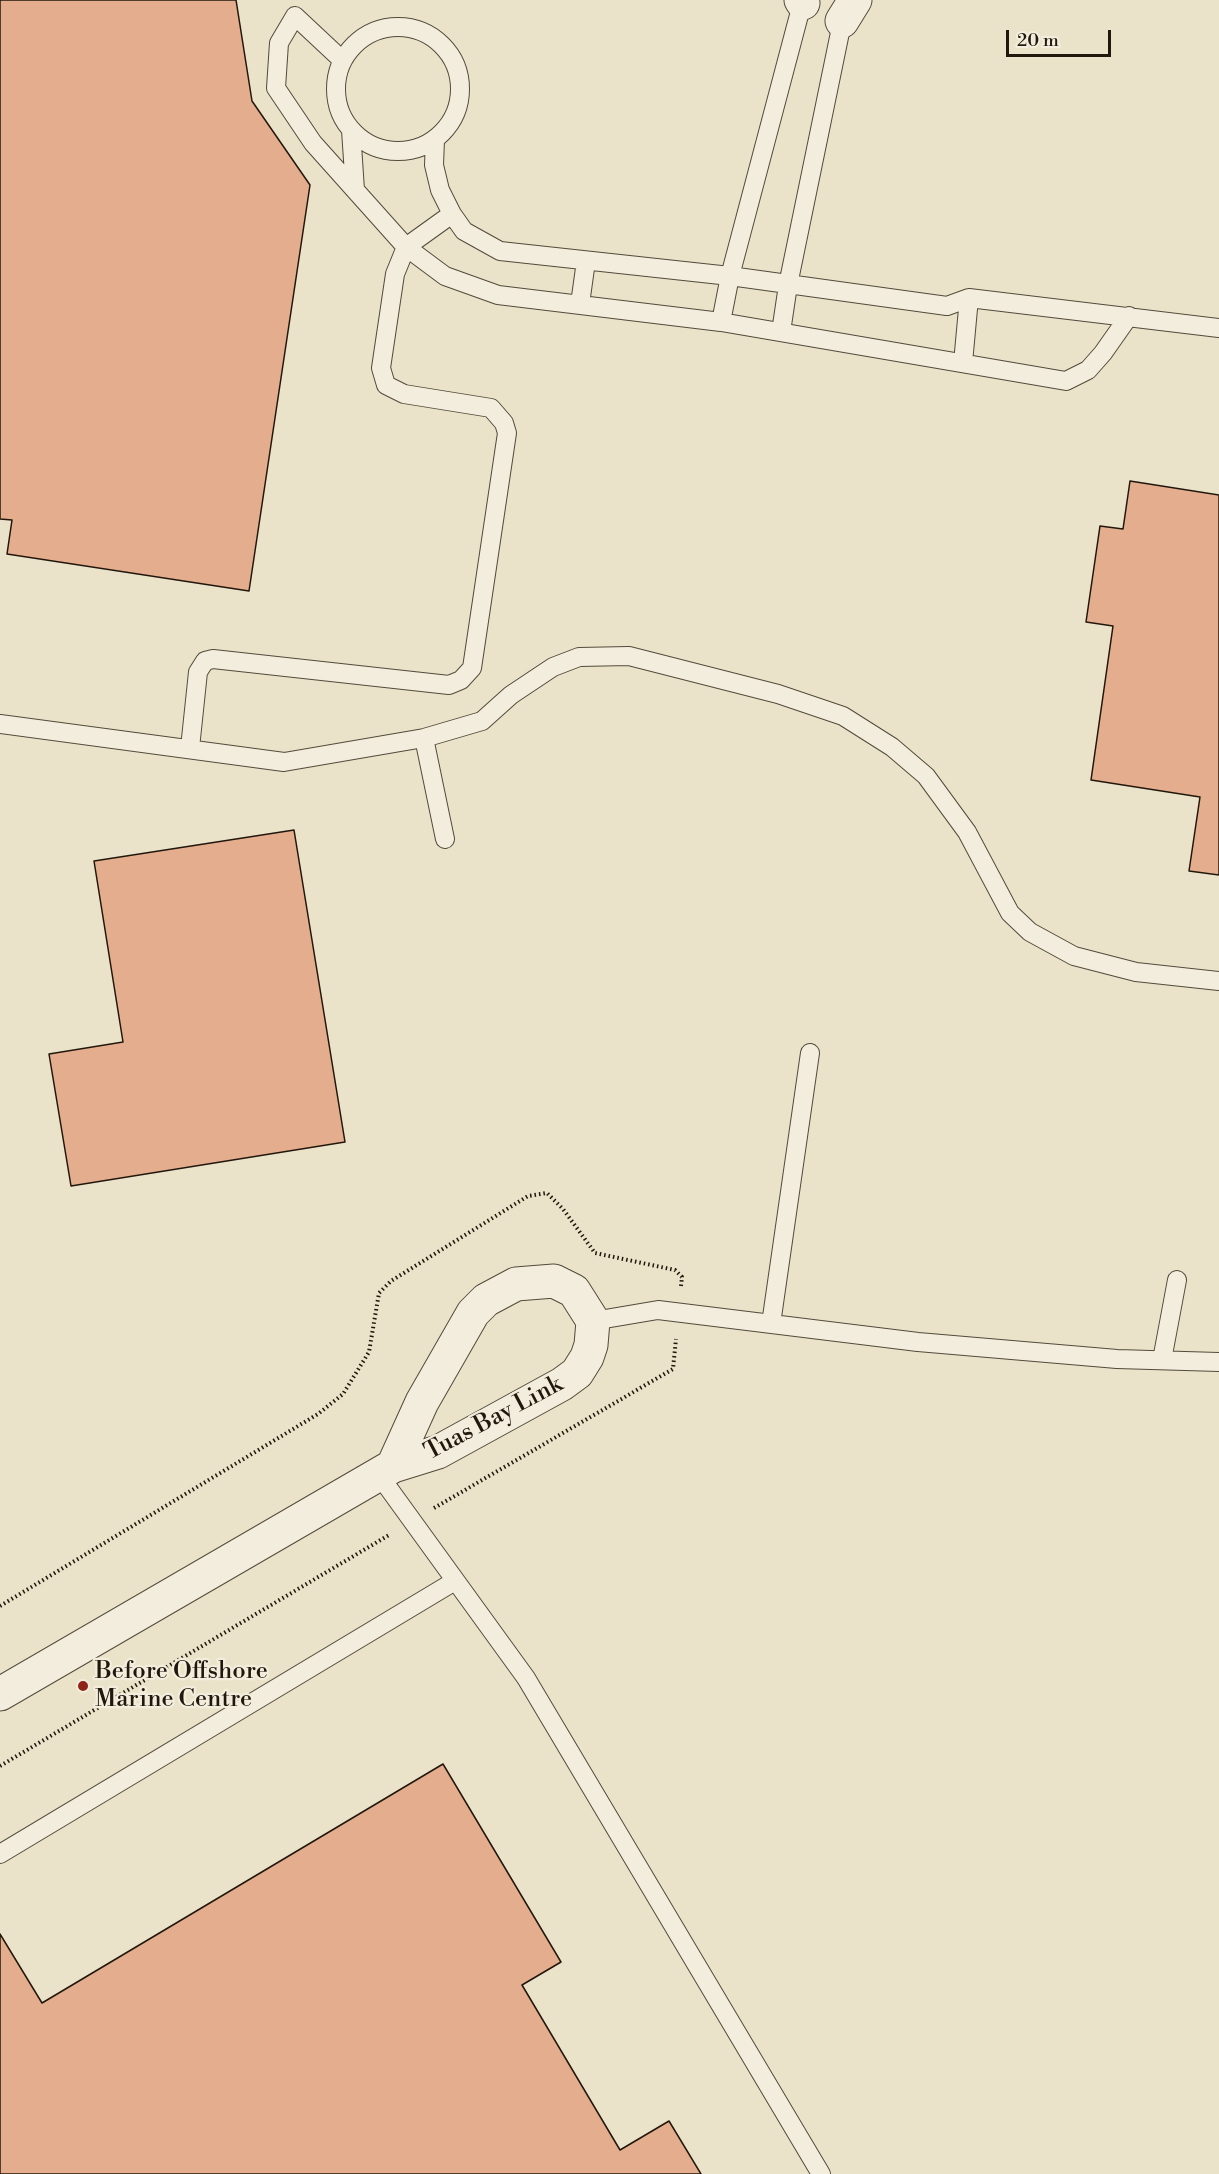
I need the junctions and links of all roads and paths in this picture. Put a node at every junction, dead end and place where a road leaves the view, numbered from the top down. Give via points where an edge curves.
1 (802, 1) edge
2 (848, 7) edge
3 (342, 60) junction
4 (351, 130) junction
5 (435, 140) junction
6 (354, 190) junction
7 (452, 214) junction
8 (406, 247) junction
9 (586, 261) junction
10 (730, 276) junction
11 (789, 285) junction
12 (969, 298) junction
13 (580, 304) junction
14 (1129, 316) junction
15 (722, 322) junction
16 (1219, 328) edge
17 (781, 332) junction
18 (963, 363) junction
19 (0, 724) edge
20 (424, 738) junction
21 (190, 748) junction
22 (445, 839) dead end
23 (1219, 981) edge
24 (810, 1053) dead end
25 (682, 1276) dead end
26 (1177, 1280) dead end
27 (593, 1321) junction
28 (771, 1324) junction
29 (1162, 1360) junction
30 (1219, 1362) edge
31 (673, 1369) dead end
32 (386, 1470) junction
33 (412, 1521) junction
34 (455, 1581) junction
35 (0, 1606) edge
36 (0, 1694) edge
37 (0, 1766) edge
38 (0, 1854) edge
39 (821, 2174) edge

1 - 10 lane
2 - 11 lane
3 - 4 lane via 336,77 336,96
3 - 5 lane via 353,44 386,27 405,26 439,41 459,73 461,92 457,111
3 - 6 lane via 295,16 279,43 276,88 313,143
4 - 5 lane via 364,141 400,152
4 - 6 lane
5 - 7 lane via 434,165
6 - 8 lane
7 - 8 lane
7 - 9 lane via 464,231 500,251
8 - 13 lane via 445,276 498,295
8 - 21 lane via 395,274 381,368 386,385 404,394 491,408 507,433 472,669 449,685 205,661 198,672
9 - 10 lane
9 - 13 lane
10 - 11 lane
10 - 15 lane
11 - 12 lane via 947,306
11 - 17 lane
12 - 14 lane
12 - 18 lane
13 - 15 lane
14 - 16 lane
14 - 18 lane via 1088,370 1066,381
15 - 17 lane
17 - 18 lane
19 - 21 lane
20 - 21 lane via 284,762
20 - 22 lane
20 - 23 lane via 482,721 511,695 553,667 579,657 629,656 778,694 843,716 892,747 926,776 967,831 1010,913 1030,932 1074,956 1136,972
24 - 28 lane
25 - 35 path via 675,1270 595,1253 547,1193 528,1196 391,1281 379,1293 369,1352 343,1394 318,1414
26 - 29 lane
27 - 28 lane via 658,1310
27 - 32 street, Tuas Bay Link via 587,1357 577,1373 562,1384 438,1452
27 - 32 street, Tuas Bay Link via 574,1291 554,1281 516,1284 479,1305
28 - 29 lane via 918,1342
29 - 30 lane
31 - 33 path
32 - 33 lane
32 - 36 street, Tuas Bay Link
33 - 34 lane
33 - 37 path
34 - 38 lane
34 - 39 lane via 526,1678

